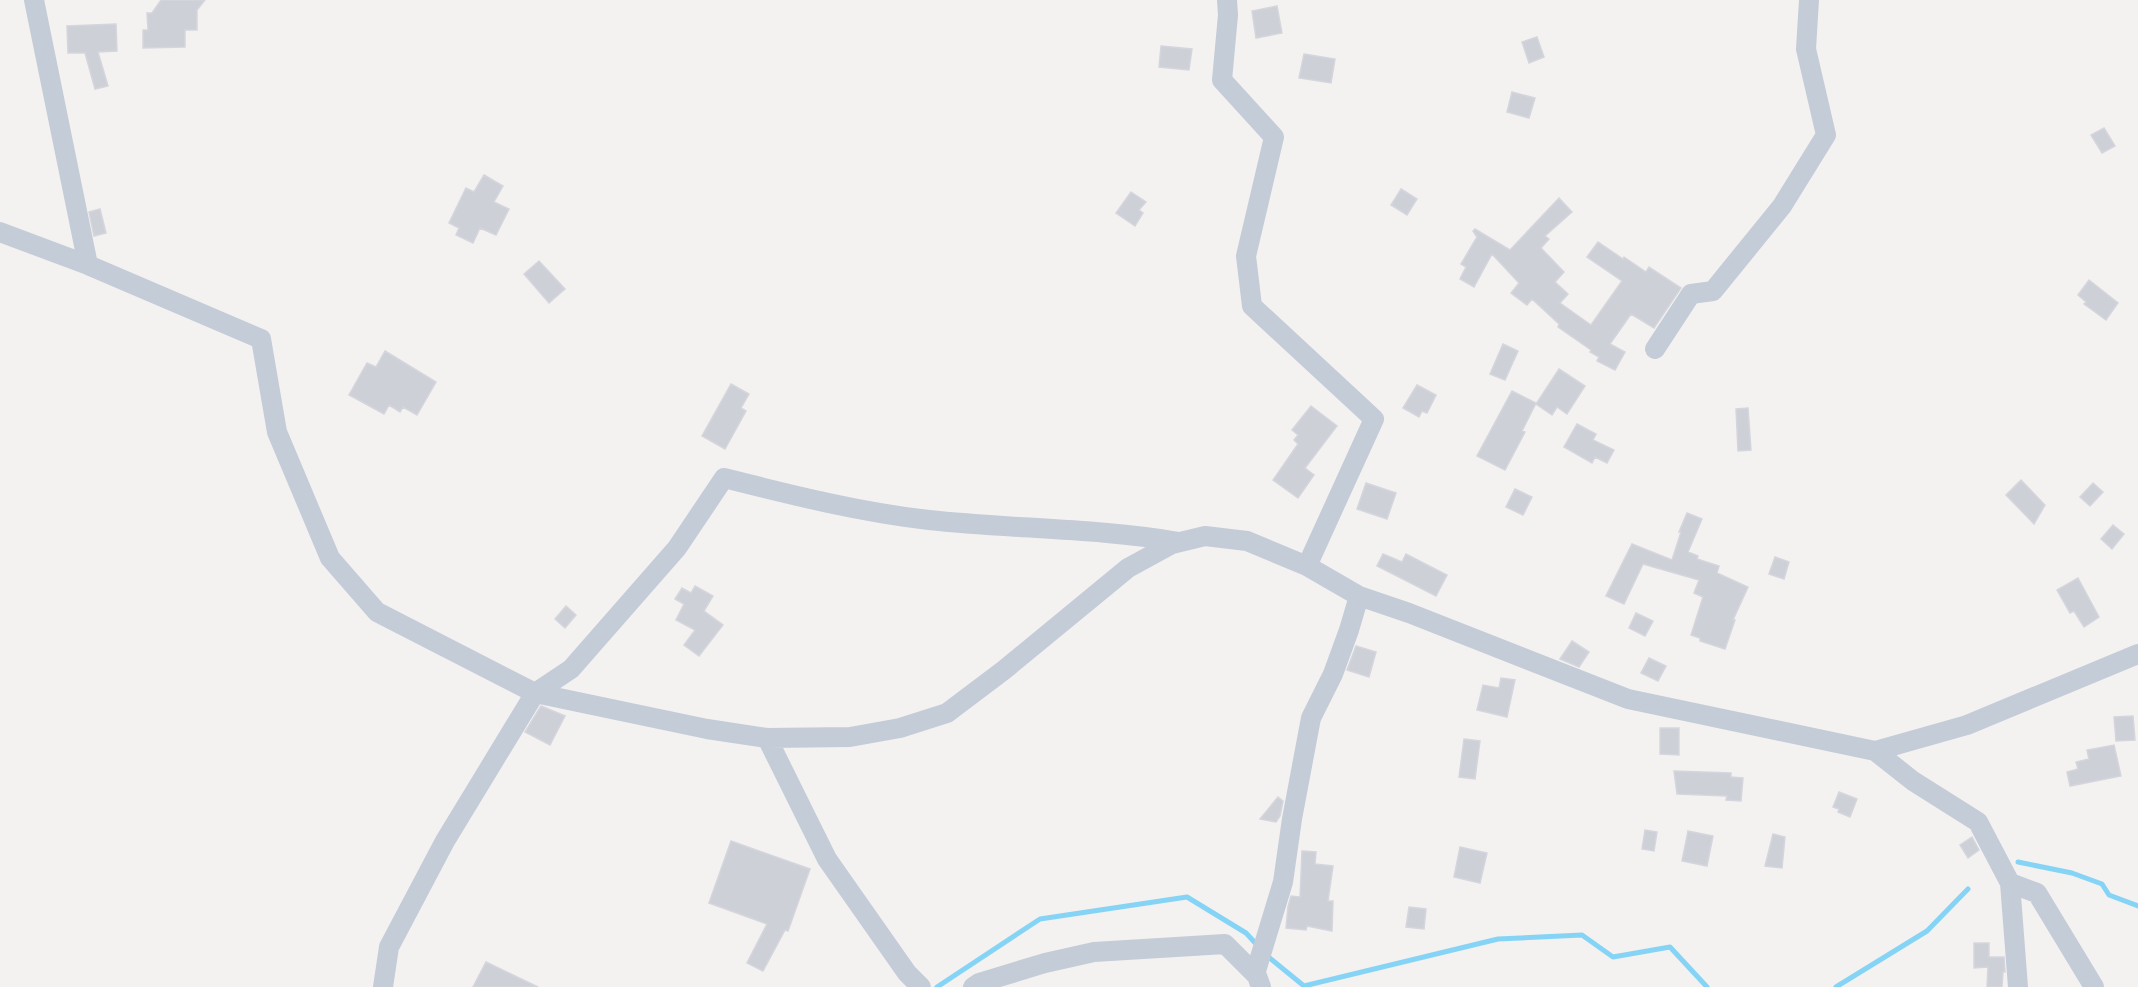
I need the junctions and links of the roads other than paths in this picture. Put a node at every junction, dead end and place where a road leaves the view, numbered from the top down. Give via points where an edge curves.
1 (34, 0) edge
2 (1227, 0) edge
3 (1809, 0) edge
4 (0, 232) edge
5 (88, 265) junction
6 (1655, 349) dead end
7 (1179, 543) junction
8 (1307, 566) junction
9 (1359, 596) junction
10 (2138, 654) edge
11 (535, 693) junction
12 (767, 738) junction
13 (1875, 751) junction
14 (2010, 883) junction
15 (1258, 981) edge
16 (383, 987) edge
17 (921, 987) edge
18 (973, 987) edge
19 (2018, 987) edge
20 (2094, 987) edge

1 - 5 street
2 - 8 street via 1222,80 1274,137 1246,256 1252,306 1374,419
3 - 6 street via 1806,50 1826,135 1782,206 1713,291 1691,294
4 - 5 street
5 - 11 street via 261,339 277,432 330,558 377,612
7 - 8 street via 1205,536 1247,541
7 - 11 street via 1141,536 929,519 819,502 724,478 677,548 571,669
7 - 12 street via 1128,568 947,713 900,728 850,737
8 - 9 street
9 - 13 street via 1628,699
9 - 15 street via 1333,674 1311,718 1283,882
10 - 13 street via 1967,725
11 - 12 street
11 - 16 street via 445,841 389,947
12 - 17 street via 827,859
13 - 14 street via 1913,781 1978,822
14 - 19 street
14 - 20 street via 2037,893
15 - 18 street via 1225,944 1094,952 1045,963

